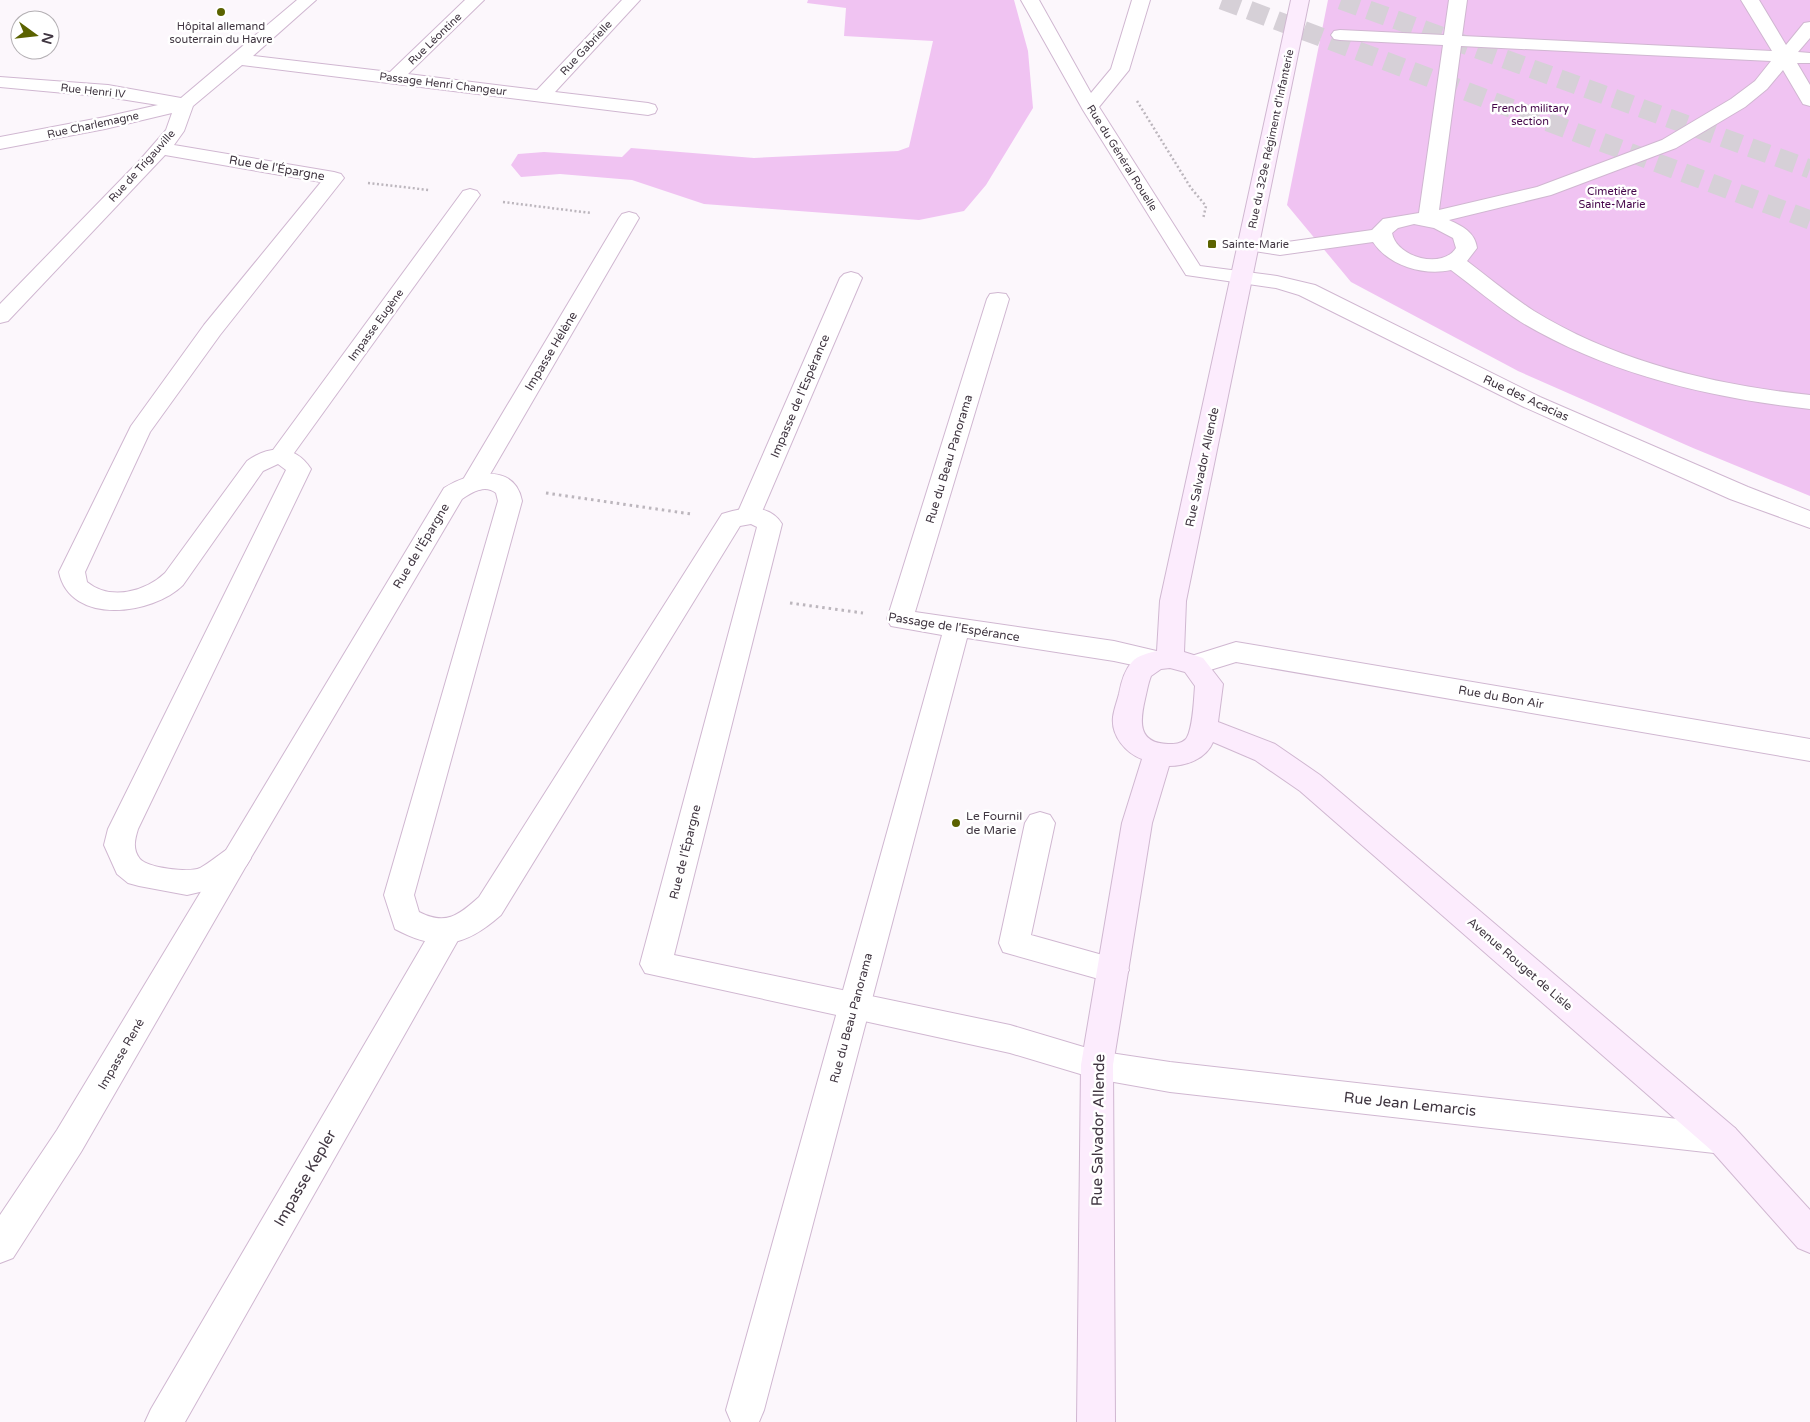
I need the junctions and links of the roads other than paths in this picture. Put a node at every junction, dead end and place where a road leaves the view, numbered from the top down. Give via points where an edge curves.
1 (307, 0) edge
2 (476, 0) edge
3 (631, 0) edge
4 (1030, 0) edge
5 (1141, 0) edge
6 (1300, 0) edge
7 (1458, 0) edge
8 (1750, 0) edge
9 (1810, 26) edge
10 (1340, 35) dead end
11 (1452, 41) junction
12 (1784, 57) junction
13 (1810, 58) edge
14 (237, 59) junction
15 (394, 78) junction
16 (0, 82) edge
17 (541, 96) junction
18 (1810, 100) edge
19 (185, 104) junction
20 (1090, 106) junction
21 (648, 109) dead end
22 (0, 143) edge
23 (160, 148) junction
24 (469, 197) road end
25 (629, 218) road end
26 (1428, 219) junction
27 (1381, 235) junction
28 (1248, 245) junction
29 (1453, 261) junction
30 (851, 278) dead end
31 (1242, 278) junction
32 (998, 299) dead end
33 (0, 316) edge
34 (1810, 402) edge
35 (281, 455) junction
36 (473, 483) junction
37 (740, 517) junction
38 (1810, 520) edge
39 (900, 619) joint
40 (957, 627) junction
41 (1173, 661) junction
42 (1204, 727) junction
43 (1810, 750) edge
44 (1158, 754) junction
45 (1040, 823) dead end
46 (236, 858) junction
47 (446, 933) junction
48 (1113, 970) junction
49 (854, 1006) junction
50 (1097, 1065) junction
51 (1722, 1139) junction
52 (1810, 1236) edge
53 (0, 1246) edge
54 (745, 1410) dead end
55 (164, 1422) edge
56 (1096, 1422) edge

1 - 14 street, Rue de Trigauville
2 - 15 street, Rue Léontine
3 - 17 street, Rue Gabrielle
4 - 20 street, Rue du Général Rouelle
5 - 20 street via 1120,70
6 - 28 street, Rue du 329e Régiment d'Infanterie
7 - 11 street
8 - 12 street
9 - 12 street
10 - 11 street
11 - 12 street
11 - 26 street
12 - 13 street
12 - 18 street
12 - 26 street via 1761,85 1669,144 1544,191
14 - 15 street, Passage Henri Changeur
14 - 19 street, Rue de Trigauville
15 - 17 street, Passage Henri Changeur
16 - 19 street, Rue Henri IV via 108,92
17 - 21 street, Passage Henri Changeur
19 - 22 street, Rue Charlemagne
19 - 23 street, Rue de Trigauville via 175,131
20 - 31 street, Rue du Général Rouelle via 1194,271
23 - 33 street, Rue de Trigauville
23 - 35 street, Rue de l'Épargne via 334,178 212,330 139,431 72,572 75,586 84,594 121,601 162,590 174,579 255,466 267,457
24 - 35 street, Impasse Eugène
25 - 36 street, Impasse Hélène
26 - 27 street via 1402,219 1384,228
26 - 29 street via 1461,235 1465,250
27 - 28 street via 1280,249
27 - 29 street via 1382,243 1389,251 1412,262 1440,264
28 - 31 street, Rue du 329e Régiment d'Infanterie
29 - 34 street via 1540,324 1612,359 1701,384 1780,400
30 - 37 street, Impasse de l'Espérance
31 - 38 street, Rue des Acacias via 1308,290 1532,402
31 - 41 street, Rue Salvador Allende via 1174,601
32 - 39 street, Rue du Beau Panorama
35 - 46 street, Rue de l'Épargne via 300,469 123,829 119,845 128,866 139,874 187,883 206,879
36 - 46 street, Rue de l'Épargne via 453,494
36 - 47 street via 504,486 510,501 399,895 406,920 421,929
37 - 47 street via 490,906 467,926
37 - 49 street, Rue de l'Épargne via 762,518 770,524 656,964
39 - 40 street, Passage de l'Espérance
40 - 41 street, Passage de l'Espérance
40 - 49 street, Rue du Beau Panorama
41 - 42 street via 1209,684
41 - 43 street, Rue du Bon Air via 1236,652
41 - 44 street via 1146,664 1138,672 1127,723 1136,743
42 - 44 street via 1198,746 1172,756
42 - 51 street, Avenue Rouget de Lisle via 1265,752 1310,783
44 - 48 street, Rue Salvador Allende via 1137,823
45 - 48 street via 1014,943
46 - 53 street, Impasse René via 69,1141
47 - 55 street, Impasse Kepler
48 - 50 street, Rue Salvador Allende
49 - 50 street, Rue de l'Épargne via 1010,1039
49 - 54 street, Rue du Beau Panorama
50 - 51 street, Rue Jean Lemarcis via 1170,1077
50 - 56 street, Rue Salvador Allende
51 - 52 street, Avenue Rouget de Lisle

